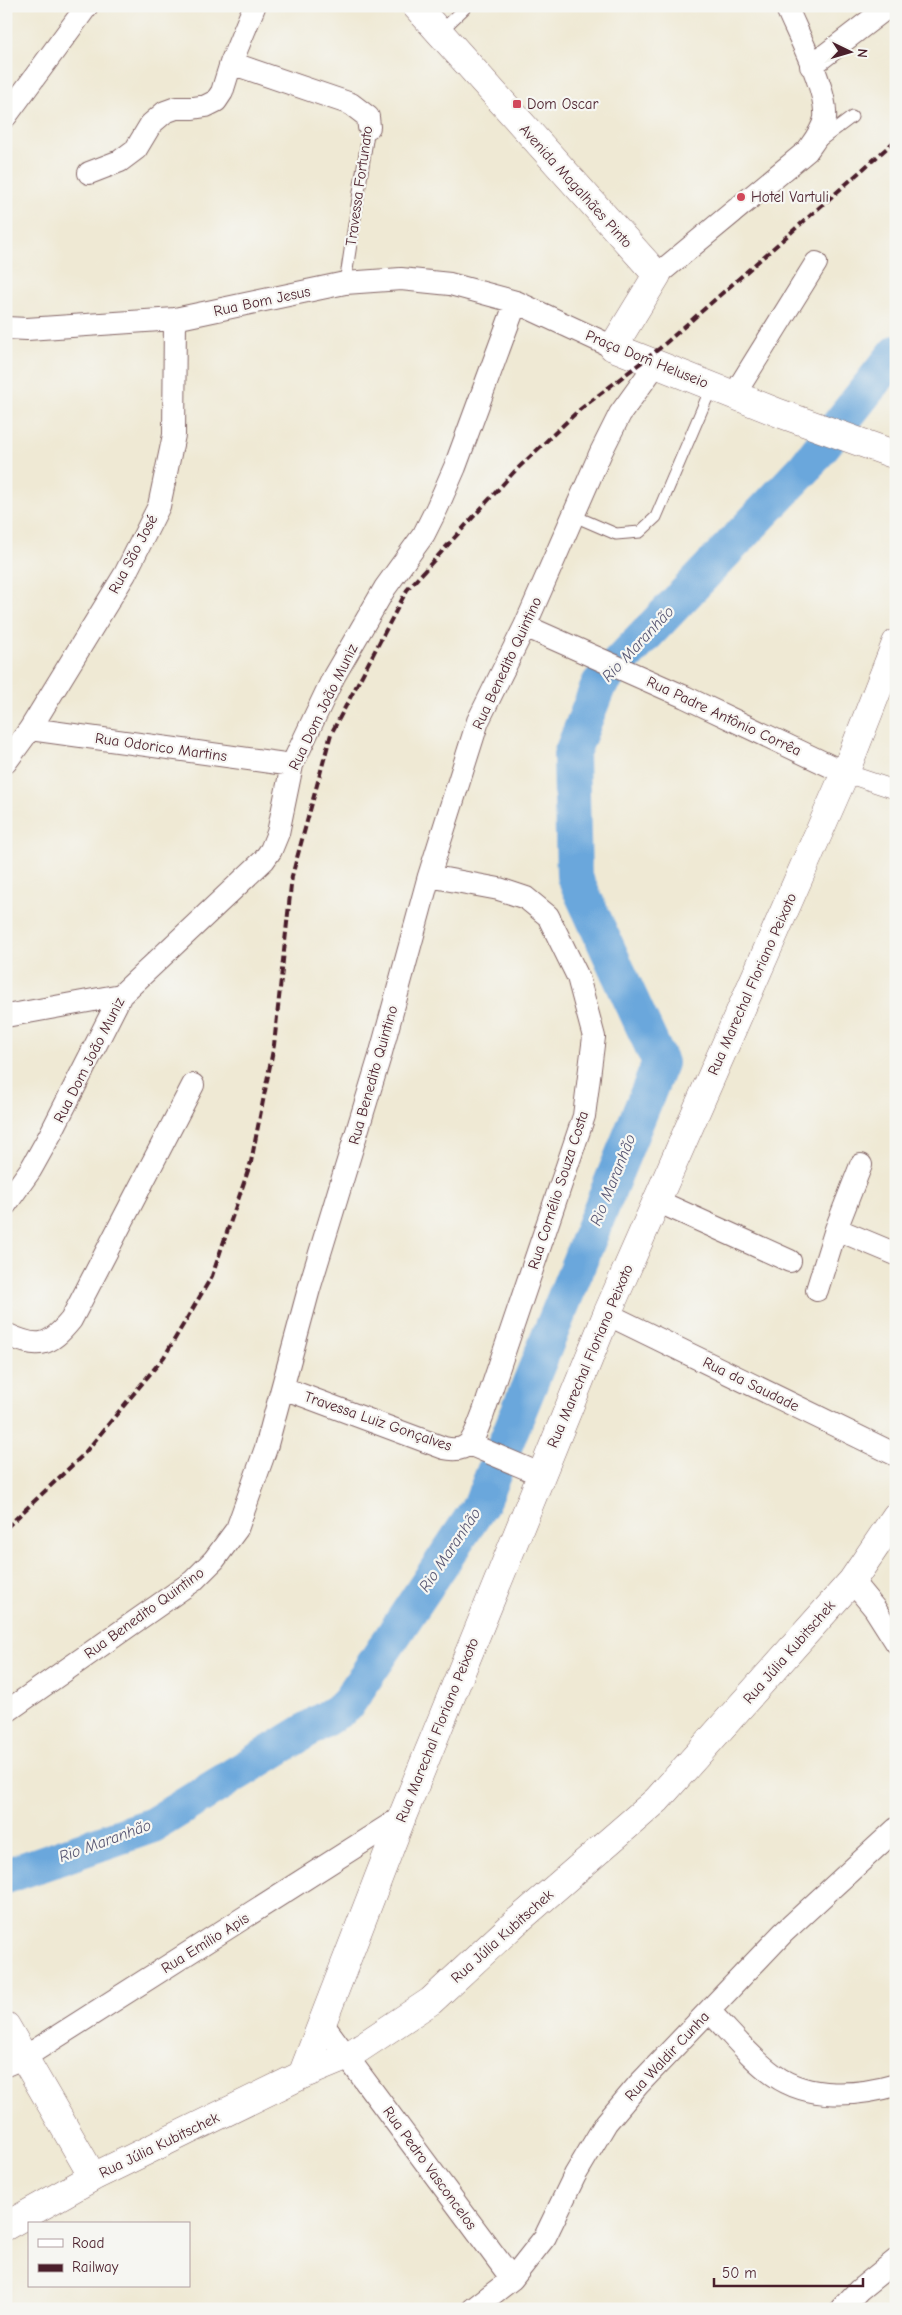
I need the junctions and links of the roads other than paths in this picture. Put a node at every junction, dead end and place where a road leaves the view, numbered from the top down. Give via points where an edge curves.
1 (87, 6) edge
2 (416, 6) edge
3 (466, 6) edge
4 (786, 6) edge
5 (889, 6) edge
6 (253, 7) edge
7 (439, 33) junction
8 (231, 63) junction
9 (811, 66) junction
10 (6, 116) edge
11 (852, 117) dead end
12 (369, 127) joint
13 (807, 151) junction
14 (89, 173) dead end
15 (816, 264) dead end
16 (657, 275) junction
17 (345, 284) junction
18 (516, 302) junction
19 (175, 319) junction
20 (6, 328) edge
21 (613, 347) junction
22 (656, 364) junction
23 (723, 390) junction
24 (893, 454) edge
25 (572, 515) junction
26 (526, 626) junction
27 (896, 643) edge
28 (30, 729) junction
29 (6, 762) edge
30 (292, 765) junction
31 (845, 773) junction
32 (896, 790) edge
33 (429, 876) junction
34 (121, 995) junction
35 (6, 1016) edge
36 (193, 1085) dead end
37 (861, 1165) dead end
38 (657, 1201) junction
39 (6, 1204) edge
40 (836, 1229) junction
41 (896, 1254) edge
42 (790, 1261) dead end
43 (817, 1290) dead end
44 (607, 1314) junction
45 (6, 1334) edge
46 (283, 1388) junction
47 (483, 1414) joint
48 (469, 1444) junction
49 (896, 1455) edge
50 (532, 1471) junction
51 (896, 1516) edge
52 (852, 1581) junction
53 (896, 1642) edge
54 (6, 1712) edge
55 (402, 1817) junction
56 (896, 1829) edge
57 (709, 2011) junction
58 (322, 2023) junction
59 (6, 2026) edge
60 (348, 2056) junction
61 (15, 2061) edge
62 (302, 2075) junction
63 (893, 2084) edge
64 (92, 2177) junction
65 (6, 2226) edge
66 (896, 2260) edge
67 (512, 2279) junction
68 (473, 2309) edge
69 (842, 2309) edge

1 - 10 street
2 - 7 main road, Avenida Magalhães Pinto
3 - 7 lane
4 - 9 street
5 - 9 street
6 - 8 street
7 - 16 main road, Avenida Magalhães Pinto
8 - 12 street, Travessa Fortunato via 351,104 368,117
8 - 14 street via 216,101 206,106 165,112 151,124 136,149 120,161
9 - 13 street via 822,94 825,119
11 - 13 lane
12 - 17 lane, Travessa Fortunato
13 - 16 street
15 - 23 street
16 - 21 main road
17 - 18 street, Rua Bom Jesus via 401,279 440,283
17 - 19 street, Rua Bom Jesus
18 - 21 street, Praça Dom Heluseio
18 - 30 street, Rua Dom João Muniz via 437,508 424,534 385,588 334,676
19 - 20 street, Rua Bom Jesus
19 - 28 street, Rua São José via 174,434 159,506 125,574
21 - 22 main road, Praça Dom Heluseio
22 - 23 main road, Praça Dom Heluseio
22 - 25 street, Rua Benedito Quintino via 620,414
23 - 24 main road, Praça Dom Heluseio
23 - 25 lane via 656,517 640,532 616,534
25 - 26 street, Rua Benedito Quintino
26 - 31 street, Rua Padre Antônio Corrêa
26 - 33 street, Rua Benedito Quintino via 478,721
27 - 31 main road, Rua Marechal Floriano Peixoto
28 - 29 street, Rua São José
28 - 30 street, Rua Odorico Martins
30 - 34 street, Rua Dom João Muniz via 278,833 264,860
31 - 32 street, Rua Padre Antônio Corrêa
31 - 38 main road, Rua Marechal Floriano Peixoto
33 - 46 street, Rua Benedito Quintino
33 - 47 street, Rua Cornélio Souza Costa via 499,889 526,898 548,916 578,977 594,1038 584,1116
34 - 35 street
34 - 39 street, Rua Dom João Muniz via 50,1135
36 - 45 street via 71,1320 59,1334 41,1344 29,1344
37 - 40 street
38 - 42 street
38 - 44 main road, Rua Marechal Floriano Peixoto
40 - 41 street
40 - 43 street
44 - 49 street, Rua da Saudade
44 - 50 main road, Rua Marechal Floriano Peixoto
46 - 48 street, Travessa Luiz Gonçalves via 444,1448 463,1449
46 - 54 street, Rua Benedito Quintino via 237,1529 214,1560 193,1581
47 - 48 street, Travessa Luiz Gonçalves
48 - 50 street
50 - 55 main road, Rua Marechal Floriano Peixoto
51 - 52 main road, Rua Júlia Kubitschek
52 - 53 street via 875,1608
52 - 60 main road, Rua Júlia Kubitschek via 657,1800 431,2001
55 - 58 main road, Rua Marechal Floriano Peixoto
55 - 61 street, Rua Emílio Apis
56 - 57 street, Rua Waldir Cunha via 783,1933
57 - 63 street via 775,2076 798,2087 824,2093 852,2094
57 - 67 street, Rua Waldir Cunha via 606,2124 575,2175 544,2238
58 - 60 street, Rua Pedro Vasconcelos
58 - 62 main road, Rua Marechal Floriano Peixoto
59 - 61 main road
60 - 62 main road, Rua Júlia Kubitschek
60 - 67 street, Rua Pedro Vasconcelos
61 - 64 main road
62 - 64 main road, Rua Júlia Kubitschek
64 - 65 main road, Rua Júlia Kubitschek
66 - 69 street via 859,2290
67 - 68 street, Rua Waldir Cunha

